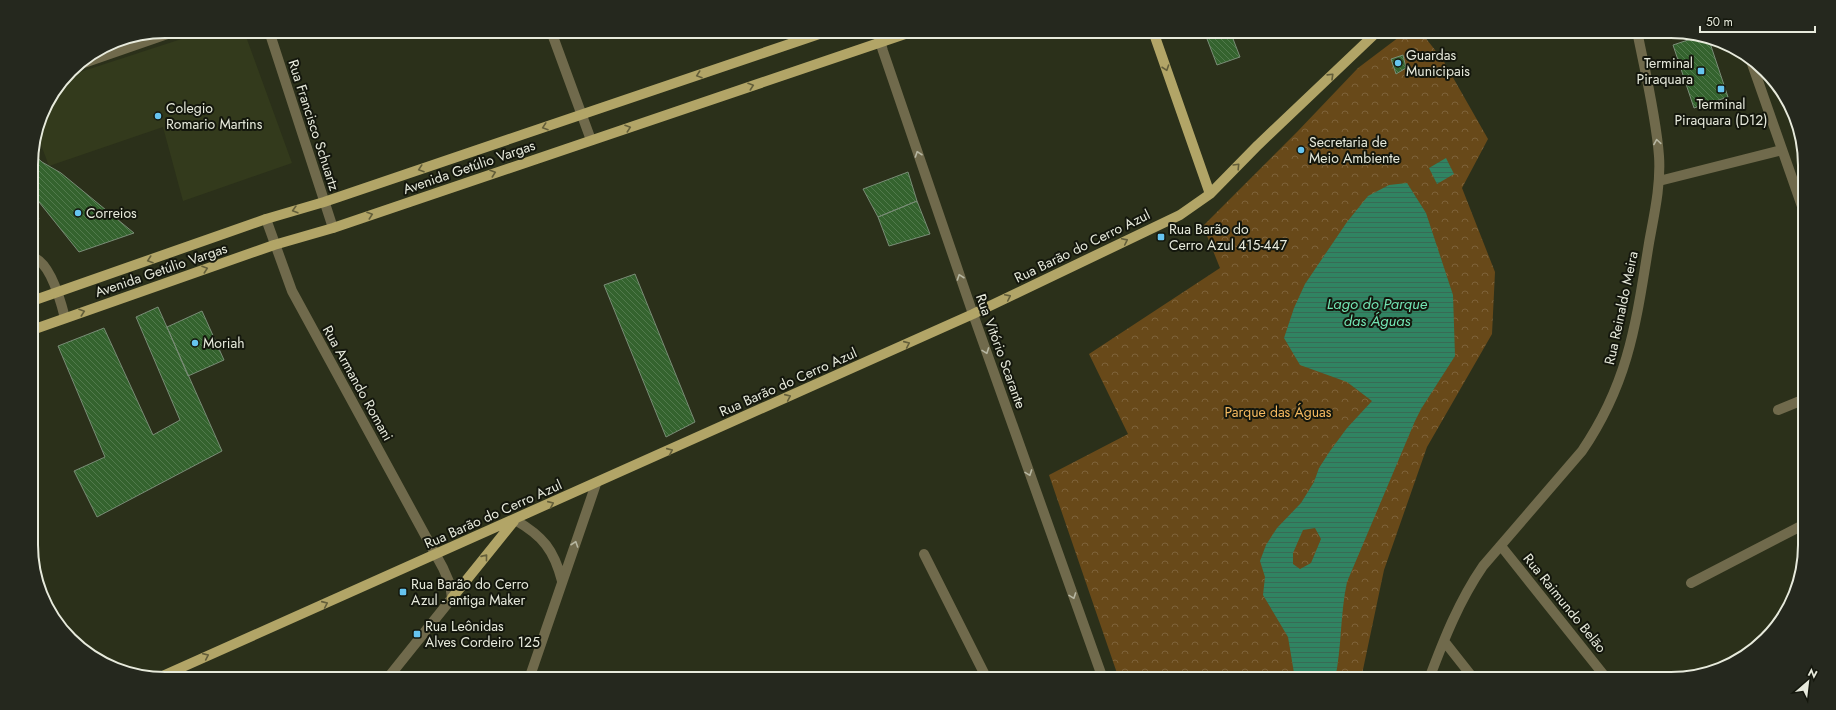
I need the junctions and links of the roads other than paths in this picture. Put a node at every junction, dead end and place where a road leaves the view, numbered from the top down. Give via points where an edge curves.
1 (155, 38) edge
2 (271, 38) edge
3 (554, 38) edge
4 (808, 38) edge
5 (880, 38) edge
6 (893, 38) edge
7 (1155, 38) edge
8 (1371, 38) edge
9 (1638, 38) edge
10 (881, 42) junction
11 (93, 60) edge
12 (1753, 68) edge
13 (582, 115) junction
14 (591, 140) junction
15 (1782, 150) junction
16 (1659, 181) junction
17 (1210, 194) junction
18 (1798, 195) edge
19 (324, 202) junction
20 (266, 219) junction
21 (333, 228) junction
22 (274, 245) junction
23 (38, 260) edge
24 (58, 292) junction
25 (38, 299) edge
26 (973, 314) junction
27 (65, 318) junction
28 (38, 328) edge
29 (1798, 402) edge
30 (1778, 410) dead end
31 (596, 484) junction
32 (515, 520) junction
33 (1798, 528) edge
34 (1501, 546) junction
35 (924, 554) dead end
36 (436, 555) junction
37 (562, 581) junction
38 (1691, 583) dead end
39 (452, 598) junction
40 (1444, 641) junction
41 (172, 672) edge
42 (393, 672) edge
43 (531, 672) edge
44 (983, 672) edge
45 (1101, 672) edge
46 (1433, 672) edge
47 (1468, 672) edge
48 (1601, 672) edge

1 - 11 street
2 - 19 street, Rua Francisco Schuartz
3 - 13 street
4 -> 13 main road, Avenida Getúlio Vargas
5 - 10 street, Rua Vitório Scarante
6 - 10 main road, Avenida Getúlio Vargas
7 -> 17 main road
17 -> 8 main road, Rua Barão do Cerro Azul
16 -> 9 street, Rua Reinaldo Meira via 1658,144
14 -> 10 main road, Avenida Getúlio Vargas
26 -> 10 street, Rua Vitório Scarante
12 - 15 street
13 - 14 street
13 -> 19 main road, Avenida Getúlio Vargas
21 -> 14 main road, Avenida Getúlio Vargas
15 - 16 street
15 - 18 street
16 - 34 street, Rua Reinaldo Meira via 1632,341 1610,405 1582,451
26 -> 17 main road, Rua Barão do Cerro Azul via 1180,214
19 -> 20 main road, Avenida Getúlio Vargas
19 - 21 street, Rua Francisco Schuartz
20 - 22 street, Rua Armando Romani
20 -> 24 main road, Avenida Getúlio Vargas
21 - 22 main road, Avenida Getúlio Vargas
27 -> 22 main road, Avenida Getúlio Vargas
22 - 36 street, Rua Armando Romani via 292,291
23 - 24 street via 49,273
24 - 25 main road, Avenida Getúlio Vargas
24 - 27 street
31 -> 26 main road, Rua Barão do Cerro Azul
26 -> 45 street, Rua Vitório Scarante
27 - 28 main road, Avenida Getúlio Vargas
29 - 30 street
32 -> 31 main road, Rua Barão do Cerro Azul
37 -> 31 street
32 - 36 main road, Rua Barão do Cerro Azul
32 - 37 street via 533,530 547,544 557,562
39 -> 32 main road
33 - 38 street
34 - 40 street, Rua Reinaldo Meira via 1469,587
34 - 48 street, Rua Raimundo Belão
35 - 44 street
36 - 39 street, Rua Armando Romani via 450,584
41 -> 36 main road, Rua Barão do Cerro Azul
37 - 43 street
39 - 42 street
40 - 46 street, Rua Reinaldo Meira
40 - 47 street

